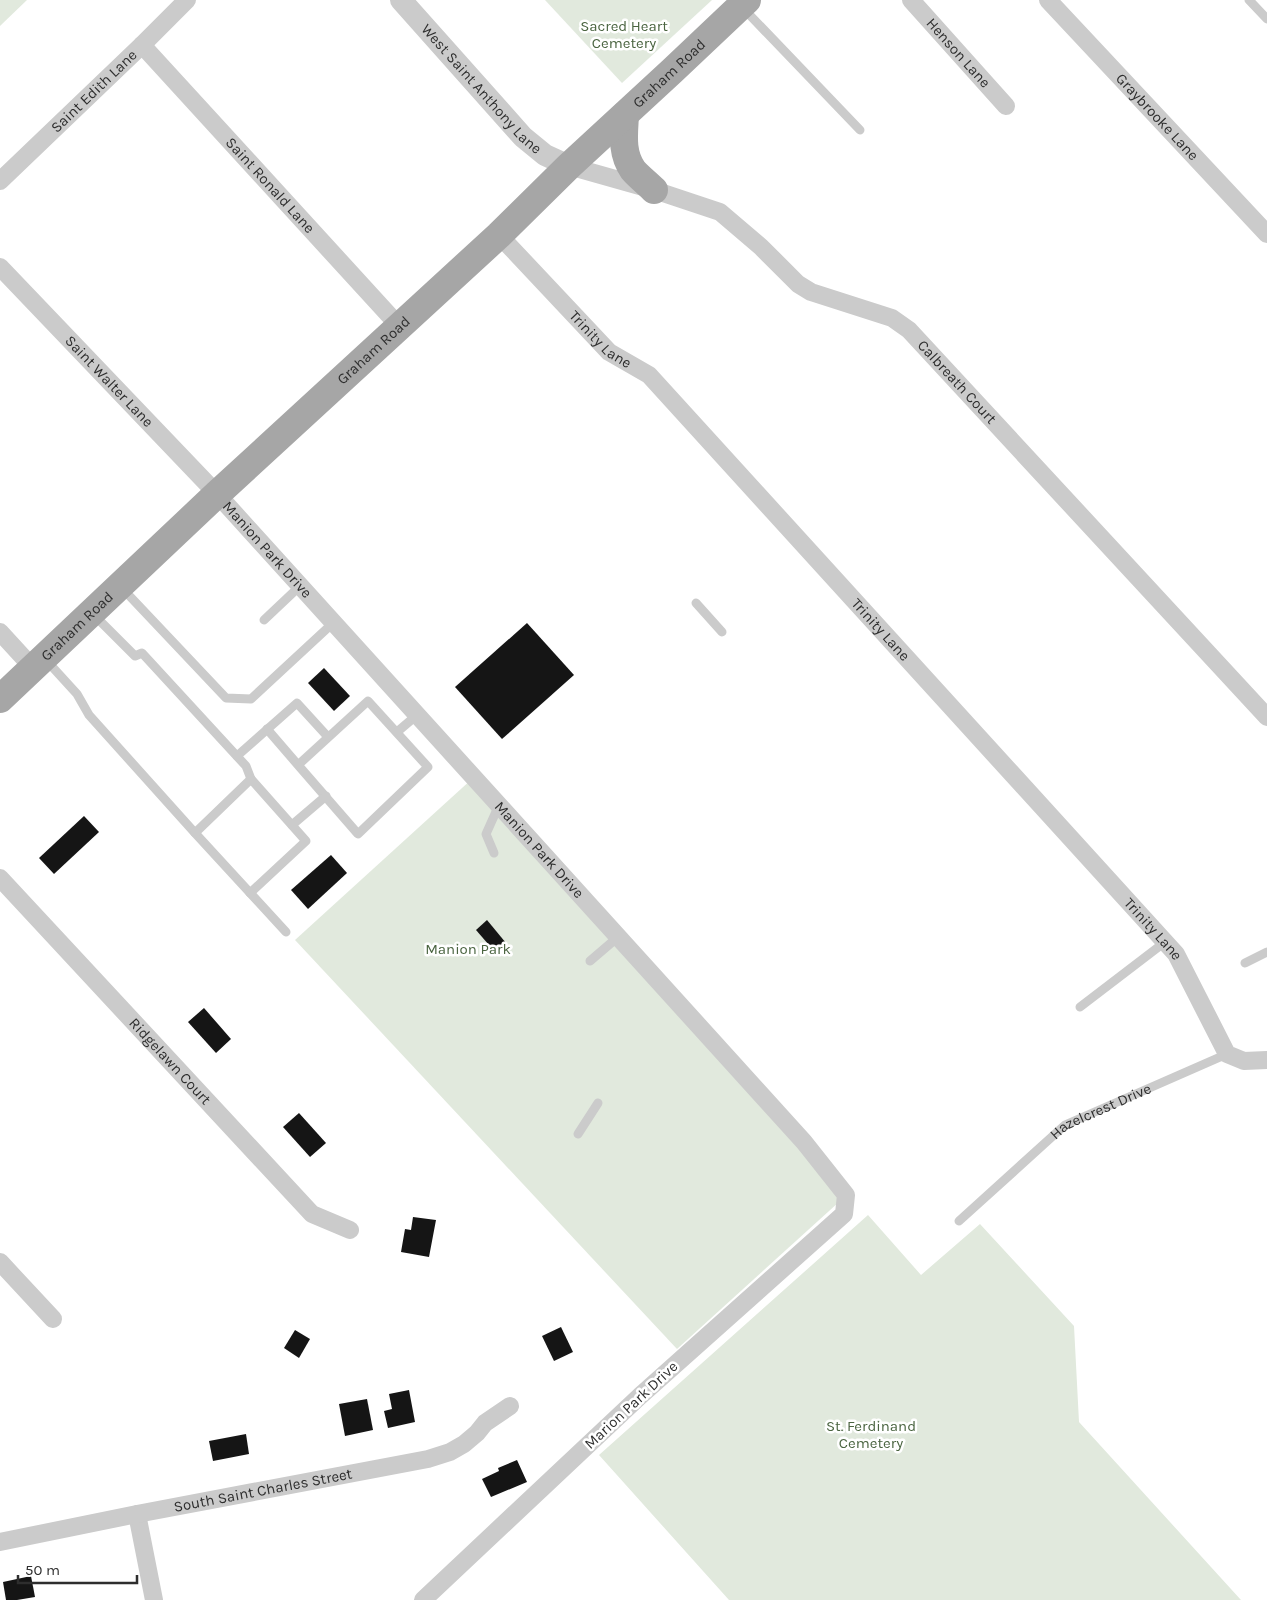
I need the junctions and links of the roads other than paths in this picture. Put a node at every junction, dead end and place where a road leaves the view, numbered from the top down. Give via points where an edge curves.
1 (187, 0) edge
2 (402, 0) edge
3 (910, 0) edge
4 (1048, 0) edge
5 (1249, 0) edge
6 (744, 3) edge
7 (1267, 19) edge
8 (142, 46) junction
9 (1006, 106) dead end
10 (625, 115) junction
11 (860, 130) dead end
12 (569, 166) junction
13 (0, 181) edge
14 (654, 190) junction
15 (1267, 234) edge
16 (499, 235) junction
17 (0, 267) edge
18 (399, 326) junction
19 (217, 494) junction
20 (120, 586) junction
21 (300, 586) junction
22 (696, 603) dead end
23 (92, 613) junction
24 (264, 620) dead end
25 (333, 623) junction
26 (0, 632) edge
27 (722, 632) dead end
28 (39, 663) junction
29 (0, 699) edge
30 (417, 715) junction
31 (1267, 716) edge
32 (267, 729) junction
33 (397, 732) junction
34 (328, 737) junction
35 (237, 756) junction
36 (298, 765) junction
37 (251, 779) junction
38 (326, 796) junction
39 (499, 805) junction
40 (292, 825) junction
41 (194, 833) junction
42 (494, 853) dead end
43 (0, 878) edge
44 (250, 893) junction
45 (286, 932) dead end
46 (618, 937) junction
47 (1165, 942) junction
48 (1267, 952) edge
49 (590, 961) dead end
50 (1245, 964) dead end
51 (1080, 1007) dead end
52 (1227, 1054) junction
53 (1267, 1060) edge
54 (598, 1103) dead end
55 (578, 1134) dead end
56 (844, 1214) joint
57 (959, 1221) dead end
58 (350, 1230) dead end
59 (0, 1262) edge
60 (53, 1319) dead end
61 (510, 1406) dead end
62 (136, 1514) junction
63 (0, 1542) edge
64 (154, 1600) edge
65 (423, 1600) edge

1 - 8 street, Saint Edith Lane
2 - 12 street, West Saint Anthony Lane via 523,137 545,155
3 - 9 street, Henson Lane
4 - 15 street, Graybrooke Lane
5 - 7 lane
6 - 10 main road, Graham Road
6 - 11 lane
8 - 13 street, Saint Edith Lane
8 - 18 street, Saint Ronald Lane
10 - 12 main road, Graham Road
10 - 14 main road via 626,157
12 - 14 street, Calbreath Court
12 - 16 main road, Graham Road
14 - 31 street, Calbreath Court via 720,212 798,284 811,292 892,318 909,330
16 - 18 main road, Graham Road
16 - 47 street, Trinity Lane via 609,352 649,375
17 - 19 street, Saint Walter Lane
18 - 19 main road, Graham Road
19 - 20 main road, Graham Road
19 - 21 street, Manion Park Drive
20 - 23 main road, Graham Road
20 - 25 lane via 226,698 251,699
21 - 24 lane
21 - 25 street, Manion Park Drive
22 - 27 lane
23 - 28 main road, Graham Road
23 - 35 lane via 134,656 142,653
25 - 30 street, Manion Park Drive
26 - 28 street
28 - 29 main road, Graham Road
28 - 41 lane via 77,694 89,716
30 - 33 lane
30 - 39 street, Manion Park Drive
32 - 34 lane via 297,702
32 - 35 lane
32 - 36 lane
33 - 34 lane via 368,701
33 - 38 lane via 428,767 358,834
34 - 36 lane
35 - 37 lane
36 - 38 lane
37 - 40 lane
37 - 41 lane
38 - 40 lane
39 - 42 lane via 486,834
39 - 46 street, Manion Park Drive
40 - 44 lane via 306,841
41 - 44 lane
43 - 58 street, Ridgelawn Court via 312,1214
44 - 45 lane
46 - 49 lane
46 - 56 street, Manion Park Drive via 804,1142 846,1195
47 - 51 lane
47 - 52 street, Trinity Lane via 1176,954
48 - 50 lane
52 - 53 street via 1244,1062
52 - 57 lane, Hazelcrest Drive via 1065,1124
54 - 55 lane
56 - 65 street, Marion Park Drive via 640,1396
59 - 60 street
61 - 62 street, South Saint Charles Street via 496,1414 464,1444 428,1460
62 - 63 street, South Saint Charles Street
62 - 64 street

